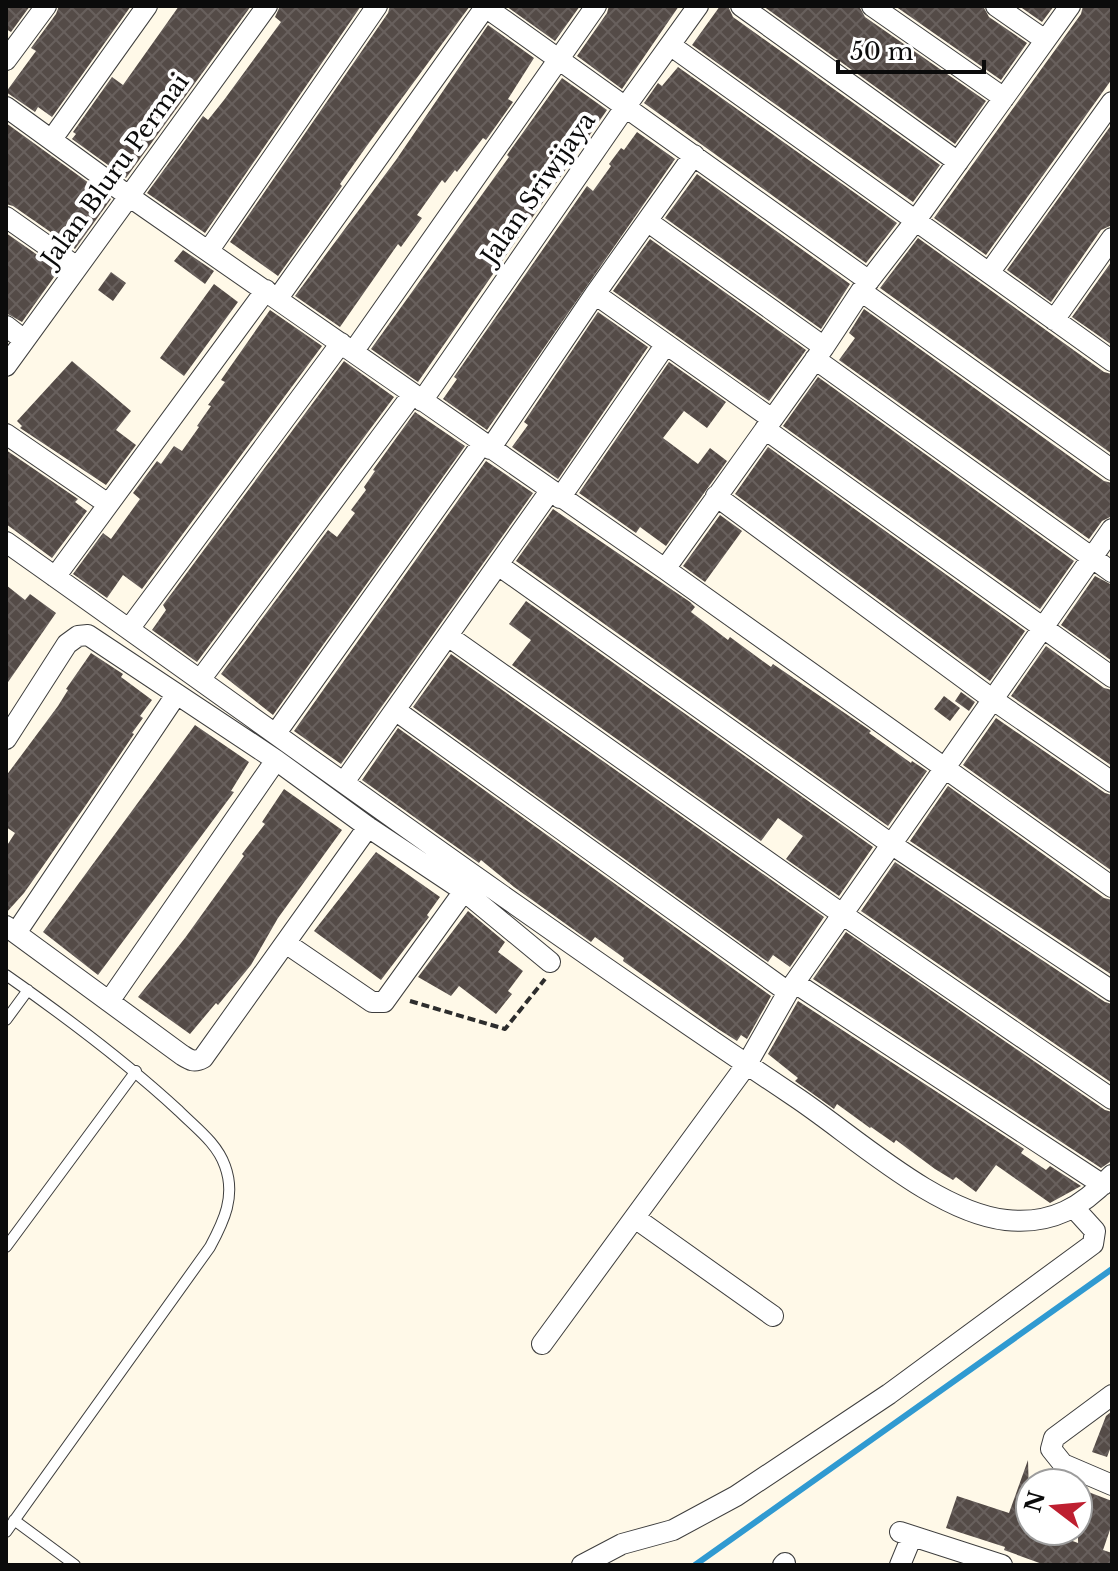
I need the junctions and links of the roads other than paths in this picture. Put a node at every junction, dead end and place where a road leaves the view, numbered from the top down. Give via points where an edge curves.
1 (46, 6) edge
2 (147, 6) edge
3 (267, 6) edge
4 (377, 6) edge
5 (485, 6) edge
6 (596, 6) edge
7 (698, 6) edge
8 (741, 6) edge
9 (872, 6) edge
10 (996, 6) edge
11 (1070, 6) edge
12 (1045, 40) junction
13 (670, 45) junction
14 (559, 58) junction
15 (6, 60) edge
16 (1004, 98) junction
17 (1112, 102) edge
18 (626, 106) junction
19 (6, 107) edge
20 (52, 139) junction
21 (694, 155) junction
22 (958, 162) junction
23 (130, 197) junction
24 (6, 217) edge
25 (916, 220) junction
26 (647, 221) junction
27 (1112, 238) edge
28 (209, 250) junction
29 (77, 267) junction
30 (989, 273) junction
31 (865, 286) junction
32 (272, 294) junction
33 (595, 294) junction
34 (1054, 320) junction
35 (6, 326) edge
36 (24, 340) junction
37 (666, 344) junction
38 (347, 347) junction
39 (820, 353) junction
40 (1112, 361) edge
41 (6, 366) edge
42 (417, 398) junction
43 (769, 424) junction
44 (6, 434) edge
45 (486, 446) junction
46 (1112, 470) edge
47 (555, 495) junction
48 (716, 496) junction
49 (108, 504) junction
50 (1112, 529) edge
51 (6, 542) edge
52 (1092, 559) junction
53 (498, 565) junction
54 (665, 569) junction
55 (1112, 572) edge
56 (55, 577) junction
57 (1043, 628) junction
58 (129, 629) junction
59 (448, 636) junction
60 (1112, 677) edge
61 (200, 680) junction
62 (176, 695) junction
63 (992, 699) junction
64 (395, 710) junction
65 (276, 733) junction
66 (6, 739) edge
67 (276, 760) junction
68 (945, 769) junction
69 (344, 782) junction
70 (1112, 782) edge
71 (368, 827) junction
72 (891, 844) junction
73 (1112, 887) edge
74 (464, 891) junction
75 (842, 914) junction
76 (11, 930) edge
77 (287, 944) junction
78 (550, 962) road end
79 (6, 975) edge
80 (791, 988) junction
81 (28, 990) junction
82 (1112, 991) edge
83 (110, 1000) junction
84 (6, 1020) edge
85 (747, 1064) junction
86 (136, 1071) junction
87 (1112, 1099) edge
88 (1108, 1180) edge
89 (1075, 1209) junction
90 (635, 1218) junction
91 (6, 1247) edge
92 (773, 1316) dead end
93 (542, 1344) dead end
94 (1112, 1395) edge
95 (1112, 1485) edge
96 (14, 1520) junction
97 (6, 1531) edge
98 (75, 1565) edge
99 (582, 1565) edge
100 (900, 1565) edge
101 (1002, 1565) edge

1 - 15 street
2 - 20 street
3 - 23 street, Jalan Bluru Permai
4 - 28 street
5 - 14 street
5 - 32 street
6 - 14 street
7 - 13 street, Jalan Sriwijaya
8 - 22 street
9 - 16 street
10 - 12 street
11 - 12 street
12 - 16 street
13 - 18 street, Jalan Sriwijaya
13 - 25 street
14 - 18 street
14 - 38 street
16 - 22 street
17 - 30 street
18 - 21 street
18 - 42 street, Jalan Sriwijaya
19 - 20 street
20 - 23 street
21 - 26 street
21 - 31 street
22 - 25 street
23 - 28 street
23 - 29 street, Jalan Bluru Permai
24 - 29 street
25 - 30 street
25 - 31 street
26 - 33 street
26 - 39 street
27 - 34 street
28 - 32 street
29 - 36 street, Jalan Bluru Permai
30 - 34 street
31 - 39 street
31 - 46 street
32 - 38 street
32 - 49 street
33 - 37 street
33 - 45 street
34 - 40 street
35 - 36 street
36 - 41 street, Jalan Bluru Permai
37 - 43 street
37 - 47 street
38 - 42 street
38 - 58 street
39 - 43 street
39 - 52 street
42 - 45 street
42 - 61 street, Jalan Sriwijaya
43 - 48 street
43 - 57 street
44 - 49 street
45 - 47 street
45 - 65 street
47 - 53 street
47 - 54 street
48 - 54 street
48 - 63 street
49 - 56 street
50 - 52 street
51 - 56 street
52 - 55 street
52 - 57 street
53 - 59 street
53 - 72 street
54 - 68 street
56 - 58 street
57 - 60 street
57 - 63 street
58 - 61 street
59 - 64 street
59 - 75 street
61 - 65 street
62 - 66 street via 101,642 78,636 67,644
62 - 67 street
62 - 76 street
63 - 68 street
63 - 70 street
64 - 69 street
64 - 80 street
65 - 69 street
67 - 71 street
67 - 83 street
68 - 72 street
68 - 73 street
69 - 85 street
71 - 74 street
71 - 77 street
72 - 75 street
72 - 82 street
74 - 77 street via 384,1002 372,1002
74 - 78 street
75 - 80 street
75 - 87 street
76 - 83 street
77 - 83 street via 197,1061 190,1061
79 - 81 lane
80 - 85 street
80 - 88 street
81 - 84 lane
81 - 86 lane
85 - 89 street via 905,1175 969,1209 1006,1220 1038,1219
85 - 90 street
86 - 91 lane
86 - 96 lane via 217,1147 230,1196 225,1219
88 - 89 street
89 - 99 street via 1095,1231 1093,1244 889,1394 736,1496 673,1530 622,1544
90 - 92 street
90 - 93 street
94 - 95 street via 1054,1438 1051,1449 1063,1464
96 - 97 lane
96 - 98 lane
100 - 101 street via 906,1534

